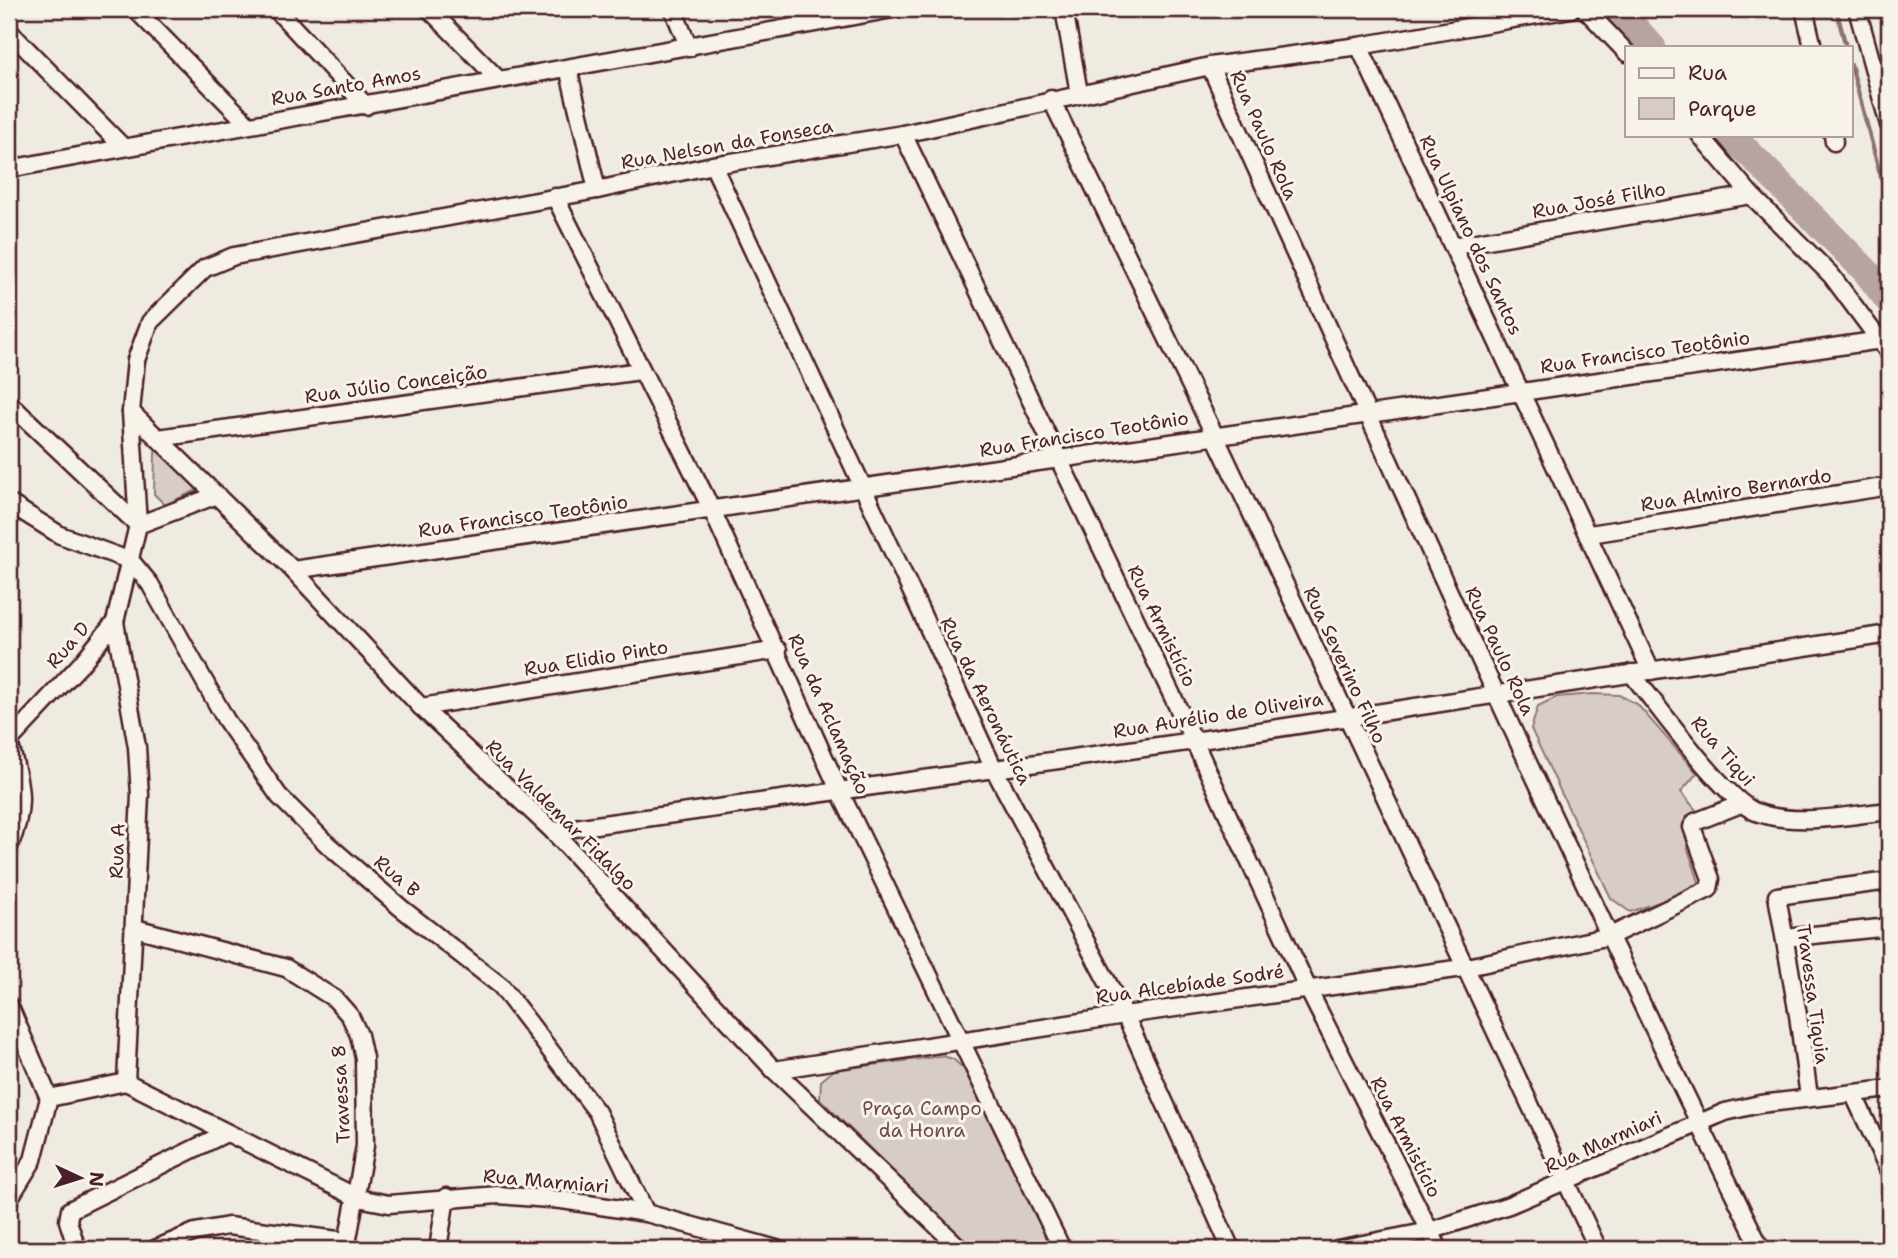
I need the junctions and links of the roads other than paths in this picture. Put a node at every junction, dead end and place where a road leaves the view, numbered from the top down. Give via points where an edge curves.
1 (135, 9) edge
2 (276, 9) edge
3 (429, 9) edge
4 (673, 9) edge
5 (893, 9) edge
6 (1064, 9) edge
7 (1571, 9) edge
8 (1585, 9) edge
9 (1804, 9) edge
10 (1857, 9) edge
11 (819, 15) edge
12 (9, 32) edge
13 (1359, 46) junction
14 (1813, 46) edge
15 (689, 48) junction
16 (1625, 51) edge
17 (1210, 66) junction
18 (568, 68) junction
19 (497, 78) junction
20 (1079, 93) junction
21 (1051, 99) junction
22 (366, 106) junction
23 (248, 124) junction
24 (1889, 125) edge
25 (903, 134) junction
26 (1701, 136) edge
27 (123, 148) junction
28 (713, 165) junction
29 (9, 169) edge
30 (597, 190) junction
31 (1752, 195) junction
32 (555, 197) junction
33 (1453, 246) junction
34 (1885, 346) edge
35 (640, 371) junction
36 (1520, 391) junction
37 (9, 404) edge
38 (131, 412) junction
39 (1366, 413) junction
40 (1215, 436) junction
41 (158, 438) junction
42 (1059, 460) junction
43 (1889, 486) edge
44 (862, 487) junction
45 (217, 495) junction
46 (9, 503) edge
47 (712, 510) junction
48 (138, 525) junction
49 (1590, 534) junction
50 (131, 561) junction
51 (293, 570) junction
52 (115, 622) junction
53 (1889, 634) edge
54 (778, 650) junction
55 (1651, 671) junction
56 (1631, 673) junction
57 (1497, 692) junction
58 (421, 707) junction
59 (1346, 717) junction
60 (9, 741) edge
61 (1194, 741) junction
62 (993, 767) junction
63 (839, 790) junction
64 (1741, 804) junction
65 (1889, 811) edge
66 (553, 831) junction
67 (9, 847) edge
68 (1889, 881) edge
69 (1889, 927) edge
70 (135, 928) junction
71 (1610, 936) junction
72 (1785, 938) junction
73 (1463, 968) junction
74 (1308, 989) junction
75 (9, 1005) edge
76 (1125, 1015) junction
77 (961, 1039) junction
78 (774, 1070) junction
79 (126, 1082) junction
80 (1889, 1089) edge
81 (1853, 1093) junction
82 (1809, 1097) junction
83 (49, 1098) junction
84 (1698, 1121) junction
85 (224, 1133) junction
86 (1889, 1171) edge
87 (1566, 1182) junction
88 (446, 1196) junction
89 (9, 1199) edge
90 (358, 1199) junction
91 (646, 1213) junction
92 (1430, 1231) junction
93 (346, 1245) edge
94 (76, 1249) edge
95 (155, 1249) edge
96 (438, 1249) edge
97 (776, 1249) edge
98 (961, 1249) edge
99 (1062, 1249) edge
100 (1231, 1249) edge
101 (1337, 1249) edge
102 (1438, 1249) edge
103 (1598, 1249) edge
104 (1761, 1249) edge

1 - 23 street
2 - 22 street
3 - 19 street
4 - 15 street
5 - 11 street, Rua Santo Amos
6 - 20 street
7 - 13 street, Rua Nelson da Fonseca
8 - 16 street
9 - 14 street
10 - 24 street
11 - 15 street, Rua Santo Amos
12 - 27 street
13 - 17 street, Rua Nelson da Fonseca
13 - 33 street, Rua Ulpiano dos Santos
15 - 18 street, Rua Santo Amos
17 - 20 street, Rua Nelson da Fonseca
17 - 39 street, Rua Paulo Rola
18 - 19 street, Rua Santo Amos
18 - 30 street
19 - 22 street, Rua Santo Amos
20 - 21 street, Rua Nelson da Fonseca
21 - 25 street, Rua Nelson da Fonseca
21 - 40 street, Rua Severino Filho
22 - 23 street, Rua Santo Amos
23 - 27 street, Rua Santo Amos
25 - 28 street, Rua Nelson da Fonseca
25 - 42 street, Rua Armistício
26 - 31 street
27 - 29 street, Rua Santo Amos
28 - 30 street, Rua Nelson da Fonseca
28 - 44 street, Rua da Aeronáutica
30 - 32 street, Rua Nelson da Fonseca
31 - 33 street, Rua José Filho
31 - 34 street via 1831,275
32 - 35 street, Rua da Aclamação
32 - 38 street, Rua Nelson da Fonseca via 234,256 205,268 150,322 136,360
33 - 36 street, Rua Ulpiano dos Santos
34 - 36 street, Rua Francisco Teotônio
35 - 41 street, Rua Júlio Conceição
35 - 47 street, Rua da Aclamação
36 - 39 street, Rua Francisco Teotônio
36 - 49 street, Rua Ulpiano dos Santos
37 - 48 street
38 - 41 street, Rua Valdemar Fidalgo
38 - 48 street, Rua Nelson da Fonseca
39 - 40 street, Rua Francisco Teotônio
39 - 57 street, Rua Paulo Rola
40 - 42 street, Rua Francisco Teotônio
40 - 59 street, Rua Severino Filho
41 - 45 street, Rua Valdemar Fidalgo
42 - 44 street, Rua Francisco Teotônio
42 - 61 street, Rua Armistício
43 - 49 street, Rua Almiro Bernardo
44 - 47 street, Rua Francisco Teotônio
44 - 62 street, Rua da Aeronáutica
45 - 48 street
45 - 51 street, Rua Valdemar Fidalgo
46 - 50 street via 60,535
47 - 51 street, Rua Francisco Teotônio
47 - 54 street, Rua da Aclamação
48 - 50 street, Rua Nelson da Fonseca
49 - 55 street, Rua Ulpiano dos Santos
50 - 52 street, Rua D
50 - 91 street, Rua B via 150,584 226,720 279,796 401,908 501,986 597,1112
51 - 58 street, Rua Valdemar Fidalgo
52 - 60 street, Rua D
52 - 70 street, Rua A via 138,771
53 - 55 street, Rua Aurélio de Oliveira
54 - 58 street, Rua Elidio Pinto
54 - 63 street, Rua da Aclamação
55 - 56 street, Rua Aurélio de Oliveira
56 - 57 street, Rua Aurélio de Oliveira
56 - 64 street, Rua Tiqui
57 - 59 street, Rua Aurélio de Oliveira
57 - 71 street, Rua Paulo Rola
58 - 66 street, Rua Valdemar Fidalgo
59 - 61 street, Rua Aurélio de Oliveira
59 - 73 street, Rua Severino Filho
60 - 67 street via 21,801 20,820
61 - 62 street, Rua Aurélio de Oliveira
61 - 74 street, Rua Armistício
62 - 63 street, Rua Aurélio de Oliveira
62 - 76 street, Rua da Aeronáutica
63 - 66 street, Rua Aurélio de Oliveira
63 - 77 street, Rua da Aclamação
64 - 65 street, Rua Tiqui via 1782,817
64 - 71 street, Rua Alcebíade Sodré via 1692,827 1711,879 1709,889
66 - 78 street, Rua Valdemar Fidalgo
68 - 72 street, Travessa Tiquia via 1777,896
69 - 72 street
70 - 79 street, Rua A
70 - 90 street, Travessa 8 via 286,968 335,999 350,1016 359,1035 366,1097
71 - 73 street, Rua Alcebíade Sodré
71 - 84 street, Rua Paulo Rola
72 - 82 street, Travessa Tiquia
73 - 74 street, Rua Alcebíade Sodré
73 - 87 street, Rua Severino Filho
74 - 76 street, Rua Alcebíade Sodré
74 - 92 street, Rua Armistício
75 - 83 street
76 - 77 street, Rua Alcebíade Sodré
76 - 100 street, Rua da Aeronáutica
77 - 78 street, Rua Alcebíade Sodré
77 - 99 street, Rua da Aclamação
78 - 98 street, Rua Valdemar Fidalgo
79 - 83 street
79 - 85 street, Rua Marmiari
80 - 81 street, Rua Marmiari
81 - 82 street, Rua Marmiari
81 - 86 street
82 - 84 street, Rua Marmiari via 1760,1104
83 - 89 street via 33,1160
84 - 87 street, Rua Marmiari
84 - 104 street, Rua Paulo Rola
85 - 90 street, Rua Marmiari
85 - 94 street via 70,1210 68,1221
87 - 92 street, Rua Marmiari
87 - 103 street, Rua Severino Filho
88 - 90 street, Rua Marmiari via 389,1204
88 - 91 street, Rua Marmiari via 511,1196
88 - 96 street
90 - 93 street, Travessa 8
91 - 97 street, Rua Marmiari
92 - 101 street, Rua Marmiari
92 - 102 street, Rua Armistício
93 - 95 street via 228,1226 195,1232

